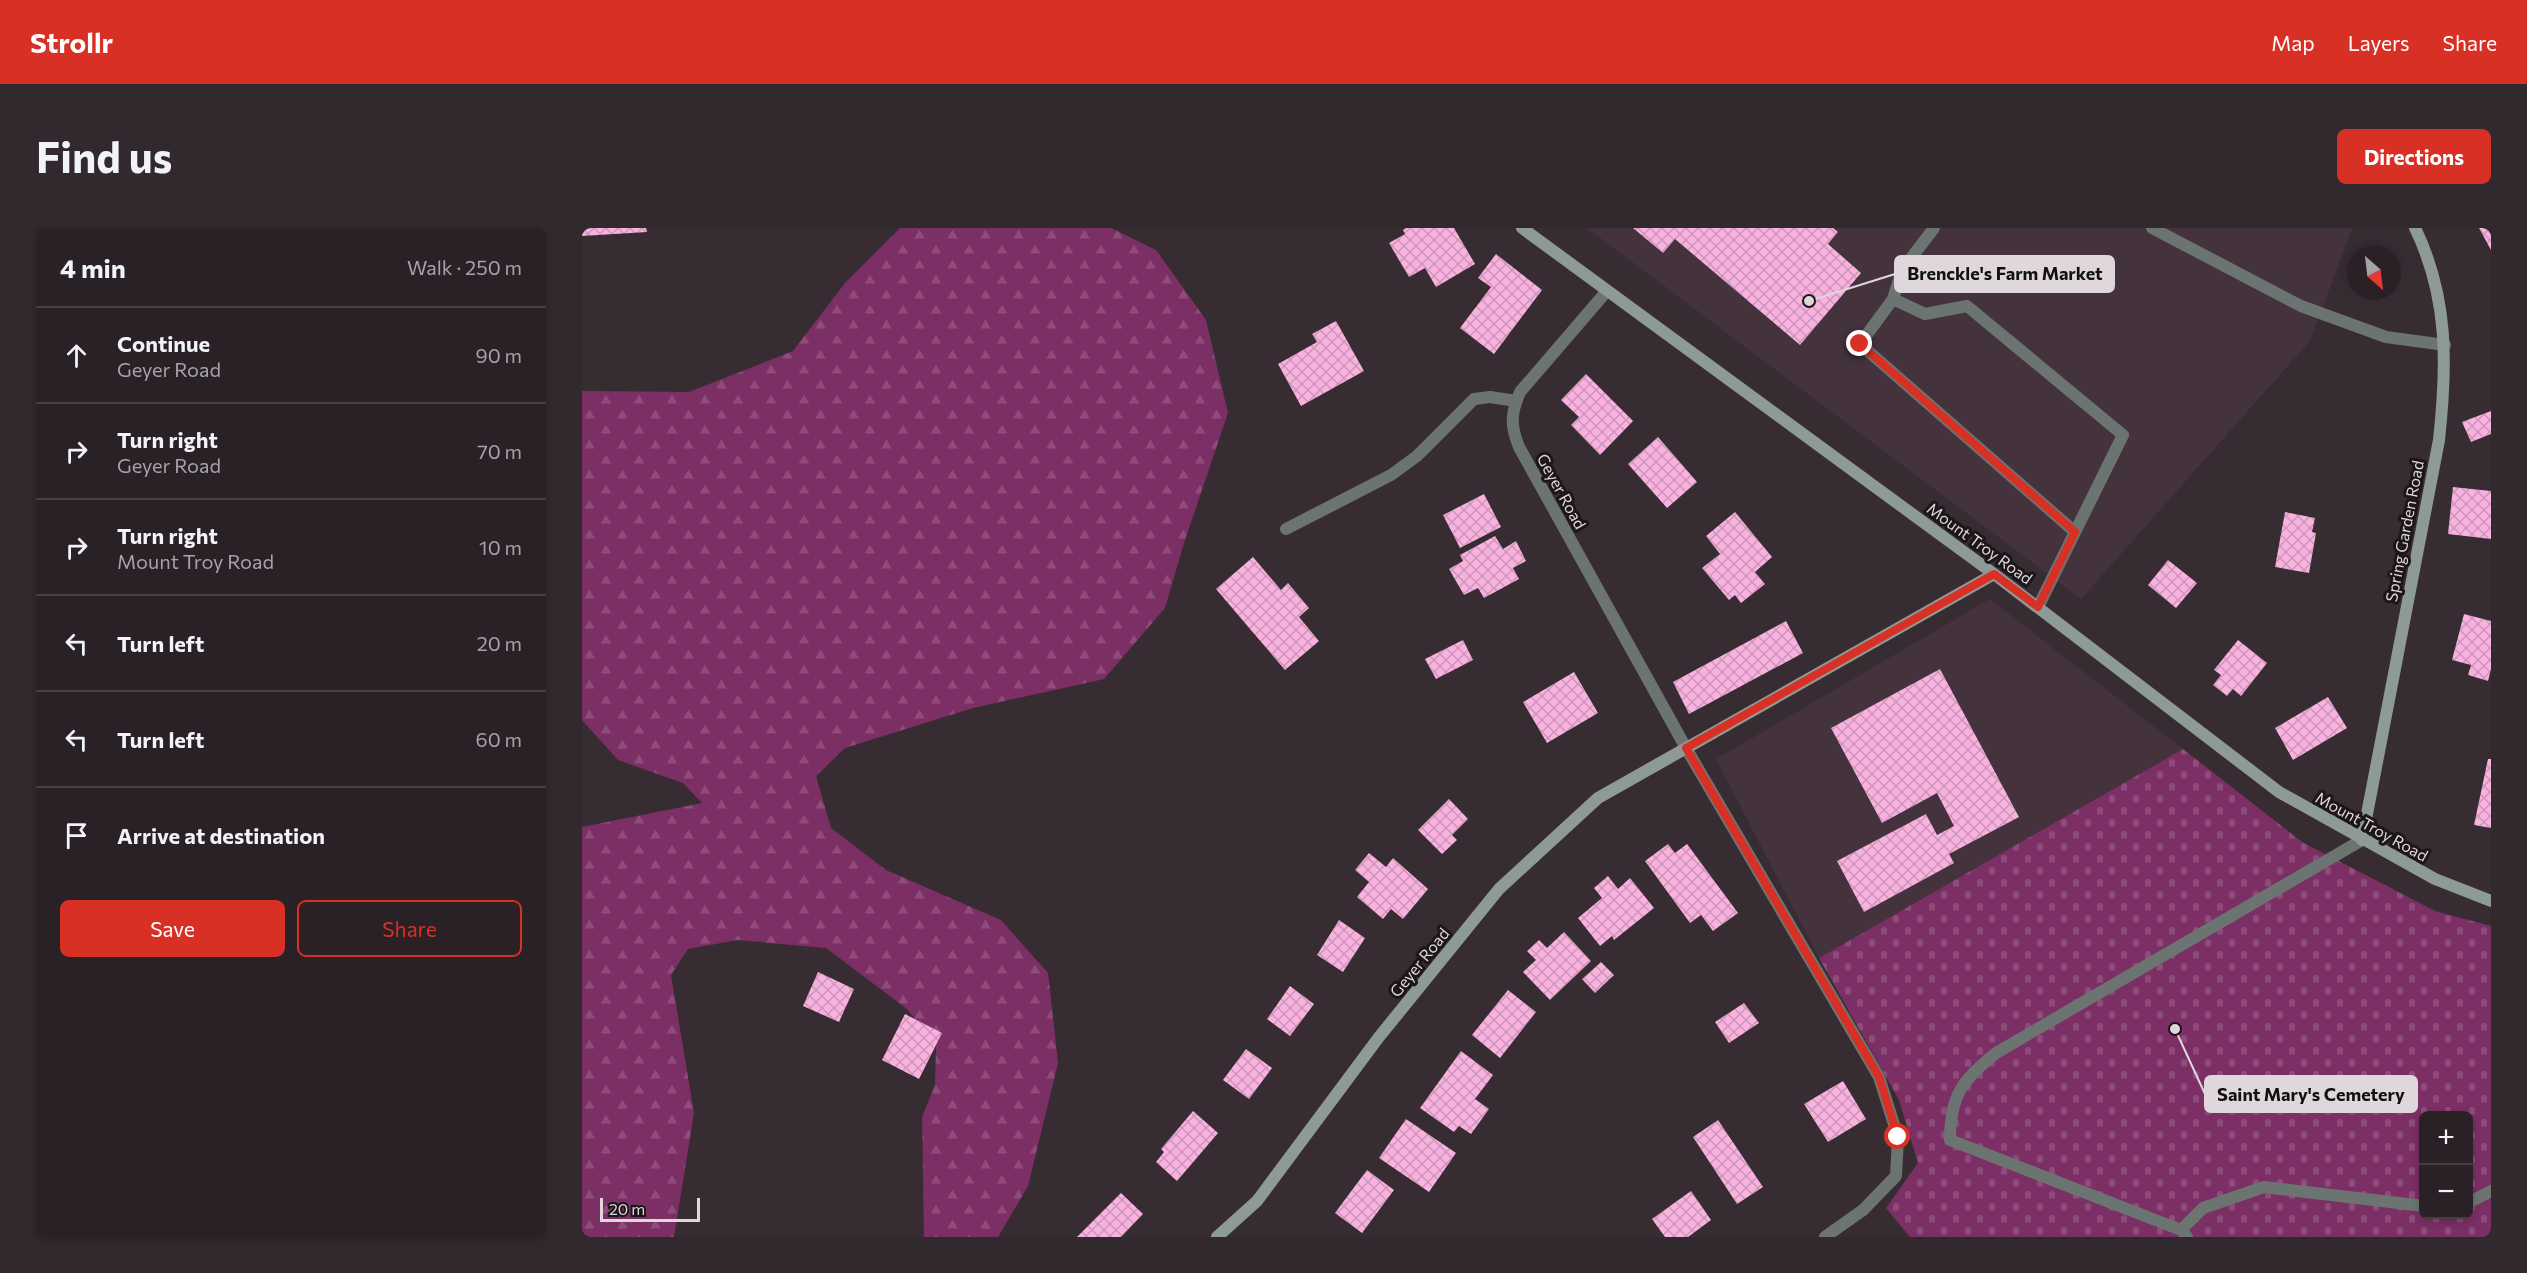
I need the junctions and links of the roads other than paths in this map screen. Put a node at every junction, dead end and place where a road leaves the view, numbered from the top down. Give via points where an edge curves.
1 (1522, 228) edge
2 (1934, 228) edge
3 (2152, 228) edge
4 (2415, 228) edge
5 (1606, 292) junction
6 (1893, 299) junction
7 (2445, 345) junction
8 (1516, 401) junction
9 (1286, 529) dead end
10 (2075, 532) junction
11 (1994, 574) junction
12 (2038, 607) junction
13 (1686, 748) junction
14 (2362, 840) junction
15 (2491, 901) edge
16 (2491, 1191) edge
17 (2473, 1201) edge
18 (2419, 1205) edge
19 (2184, 1234) edge
20 (1217, 1237) edge
21 (1825, 1237) edge

1 - 5 street, Mount Troy Road
2 - 6 street via 1902,270
3 - 7 street via 2301,306 2386,337
4 - 7 street, Spring Garden Road via 2436,286
5 - 8 street, Geyer Road
5 - 11 street, Mount Troy Road
6 - 10 street via 1860,344
6 - 10 street via 1925,314 1967,306 2123,435
7 - 14 street, Spring Garden Road via 2439,440
8 - 9 street via 1474,399 1417,456 1391,475
8 - 13 street, Geyer Road via 1510,426 1518,447
10 - 12 street
11 - 12 street, Mount Troy Road
11 - 13 street, Geyer Road
12 - 14 street, Mount Troy Road via 2279,792
13 - 20 street, Geyer Road via 1598,798 1499,889 1379,1037 1257,1201
13 - 21 street, Geyer Road via 1879,1077 1898,1137 1896,1176 1863,1209
14 - 15 street, Mount Troy Road via 2435,879
14 - 19 street via 1996,1053 1974,1071 1960,1090 1950,1113 1950,1140
16 - 17 street
18 - 19 street via 2264,1187 2204,1208

